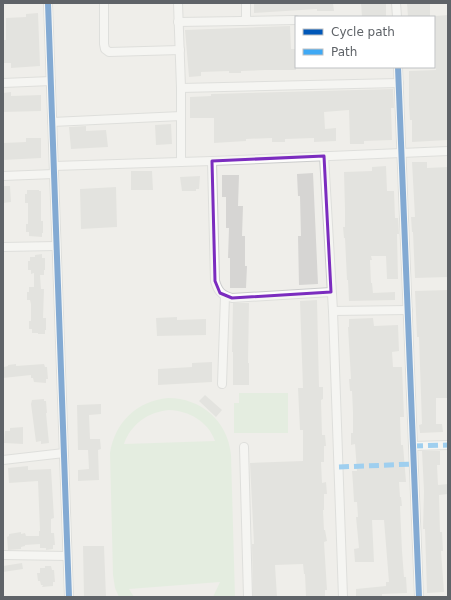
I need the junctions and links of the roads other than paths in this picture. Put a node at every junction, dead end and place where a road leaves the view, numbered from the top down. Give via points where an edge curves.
1 (49, 3) edge
2 (104, 3) edge
3 (178, 3) edge
4 (246, 3) edge
5 (396, 3) edge
6 (397, 16) edge
7 (295, 20) edge
8 (246, 21) junction
9 (178, 22) junction
10 (180, 50) junction
11 (398, 68) edge
12 (51, 81) junction
13 (3, 83) edge
14 (399, 83) junction
15 (181, 88) junction
16 (181, 116) junction
17 (52, 122) junction
18 (448, 151) edge
19 (401, 153) junction
20 (324, 156) junction
21 (212, 161) junction
22 (180, 162) junction
23 (54, 170) junction
24 (3, 176) edge
25 (56, 246) junction
26 (3, 247) edge
27 (331, 292) junction
28 (225, 296) junction
29 (408, 310) junction
30 (333, 311) junction
31 (222, 384) dead end
32 (448, 445) edge
33 (414, 446) junction
34 (244, 447) dead end
35 (64, 454) junction
36 (3, 460) edge
37 (3, 556) edge
38 (67, 556) junction
39 (68, 597) edge
40 (248, 597) edge
41 (344, 597) edge
42 (419, 597) edge

1 - 12 street
2 - 10 street via 104,44 109,52
3 - 9 street
4 - 8 street
5 - 6 street
7 - 8 street
8 - 9 street
9 - 10 street
10 - 15 street
11 - 14 street
12 - 13 street
12 - 17 street
14 - 15 street
14 - 19 street
15 - 16 street
16 - 17 street
16 - 22 street
17 - 23 street
18 - 19 street
19 - 20 street
19 - 29 street
20 - 21 street
20 - 27 street
21 - 22 street
21 - 28 street via 215,280 220,293
22 - 23 street
23 - 24 street
23 - 25 street
25 - 26 street
25 - 35 street
27 - 28 street via 232,298
27 - 30 street
28 - 31 street
29 - 30 street
29 - 33 street
30 - 41 street
32 - 33 street
33 - 42 street
34 - 40 street
35 - 36 street
35 - 38 street
37 - 38 street
38 - 39 street

